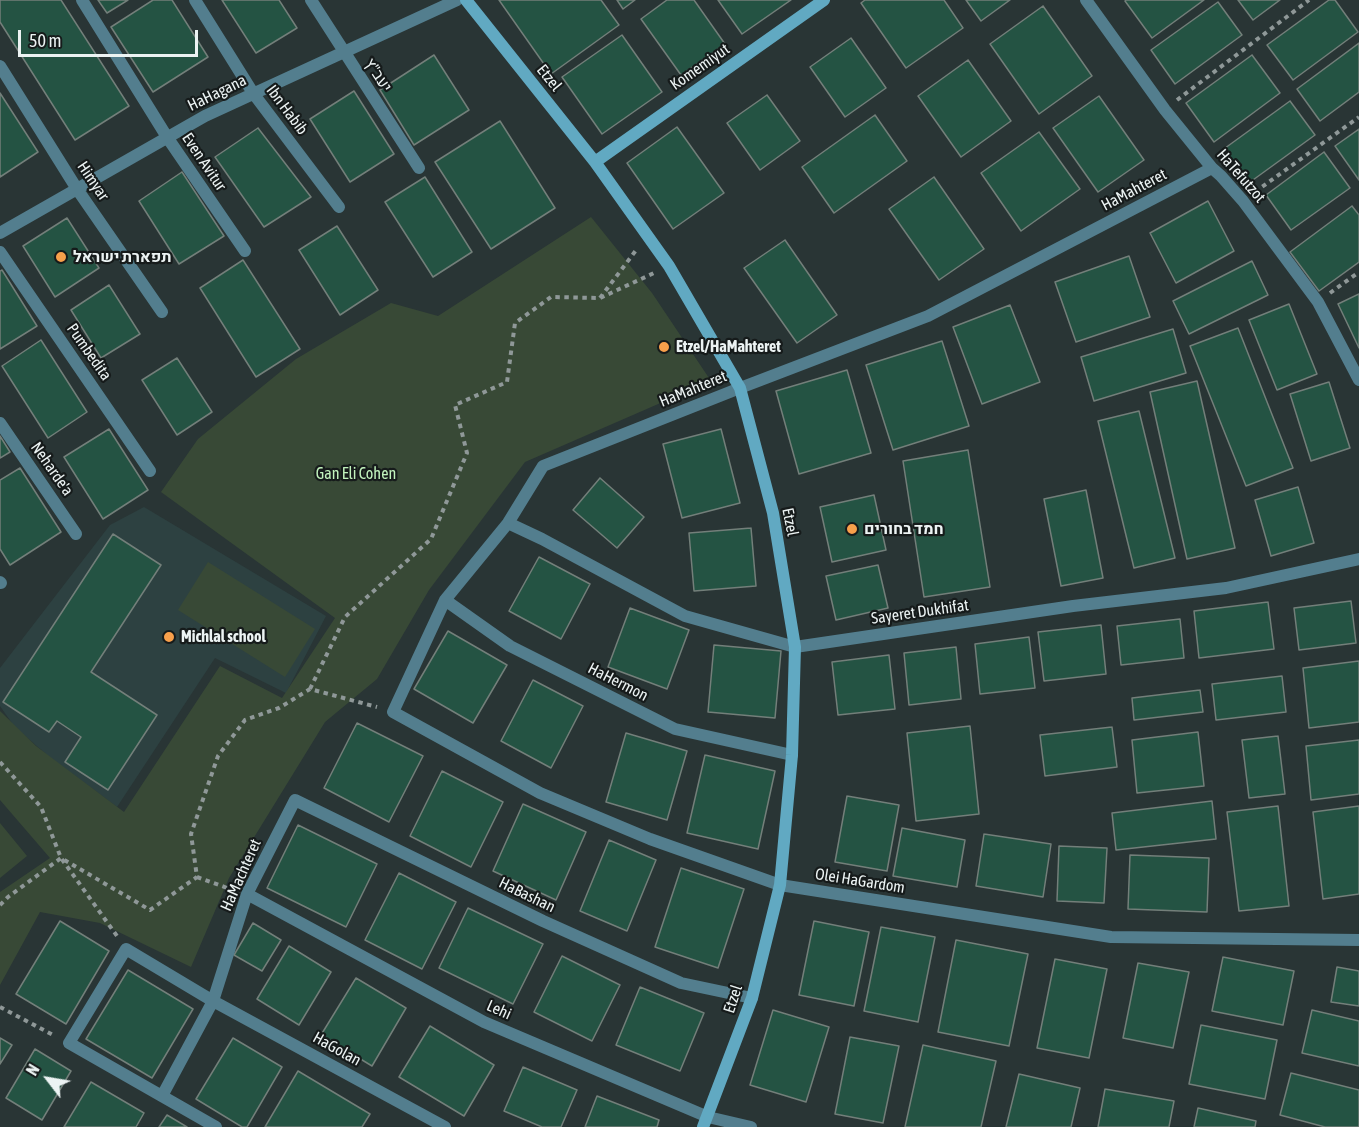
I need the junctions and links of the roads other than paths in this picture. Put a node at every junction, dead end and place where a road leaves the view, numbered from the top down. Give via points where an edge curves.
1 (82, 0) edge
2 (195, 0) edge
3 (311, 0) edge
4 (457, 0) edge
5 (466, 0) edge
6 (824, 0) edge
7 (1086, 0) edge
8 (344, 52) junction
9 (0, 66) edge
10 (253, 93) junction
11 (167, 137) junction
12 (595, 162) junction
13 (418, 168) dead end
14 (1212, 168) junction
15 (77, 189) junction
16 (339, 207) dead end
17 (0, 233) edge
18 (245, 250) dead end
19 (0, 252) edge
20 (162, 312) dead end
21 (1359, 380) edge
22 (740, 388) junction
23 (0, 423) edge
24 (150, 471) dead end
25 (508, 523) junction
26 (76, 534) dead end
27 (1359, 559) edge
28 (445, 600) junction
29 (795, 647) junction
30 (393, 712) joint
31 (792, 755) junction
32 (295, 800) joint
33 (780, 885) junction
34 (247, 894) junction
35 (1359, 940) edge
36 (752, 999) junction
37 (213, 1001) junction
38 (162, 1096) junction
39 (706, 1122) edge
40 (216, 1127) edge
41 (445, 1127) edge
42 (751, 1127) edge

1 - 11 street, Even Avitur
2 - 10 street, Ibn Habib
3 - 8 street, יעב"ץ
4 - 8 street, HaHagana
5 - 12 street, Etzel
6 - 12 street, Komemiyut
7 - 14 street, HaTefutzot
8 - 10 street, HaHagana
8 - 13 street, יעב"ץ
9 - 15 street, Himyar
10 - 11 street, HaHagana
10 - 16 street, Ibn Habib
11 - 15 street, HaHagana
11 - 18 street, Even Avitur
12 - 22 street, Etzel via 669,266
14 - 21 street, HaTefutzot via 1243,201 1318,302
14 - 22 street, HaMahteret via 928,316
15 - 17 street, HaHagana
15 - 20 street, Himyar
19 - 24 street, Pumbedita
22 - 25 street, HaMahteret via 543,466
22 - 29 street, Etzel via 773,513
23 - 26 street, Neharde'a
25 - 28 street, HaMahteret
25 - 29 street, Sayeret Dukhifat via 685,616
27 - 29 street, Sayeret Dukhifat via 1226,588
28 - 30 street, HaMahteret
28 - 31 street, HaHermon via 510,646 675,729
29 - 31 street, Etzel
30 - 33 street, Olei HaGardom via 540,793 650,839
31 - 33 street, Etzel
32 - 34 street, HaMachteret
32 - 36 street, HaBashan via 543,921 681,983
33 - 35 street, Olei HaGardom via 1111,937
33 - 36 street, Etzel
34 - 37 street, HaMachteret
34 - 39 street, Lehi via 484,1022
36 - 39 street, Etzel
37 - 38 street
37 - 38 street, HaGolan via 126,949 69,1043
37 - 41 street, HaGolan
38 - 40 street
39 - 42 street, Lehi

